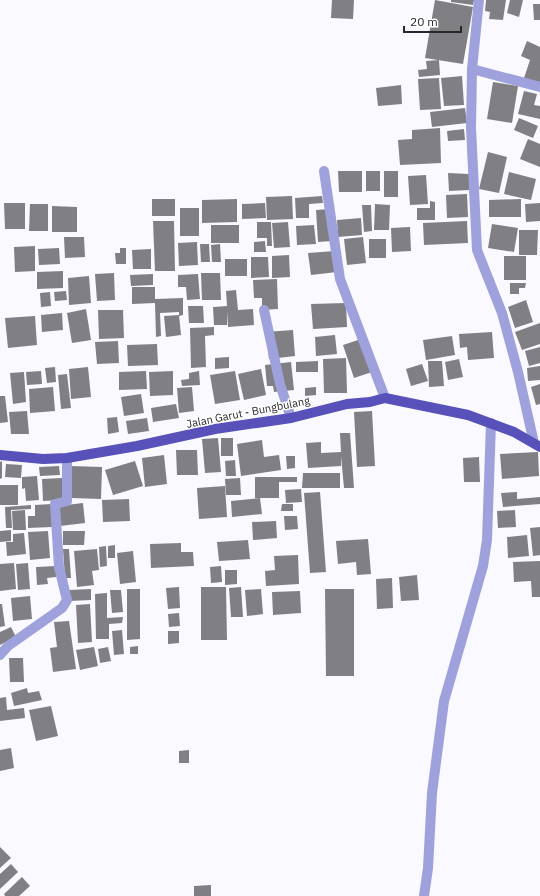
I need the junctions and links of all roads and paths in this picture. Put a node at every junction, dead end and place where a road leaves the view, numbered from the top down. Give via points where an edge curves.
1 (479, 0) edge
2 (472, 70) junction
3 (540, 87) edge
4 (324, 171) dead end
5 (264, 310) dead end
6 (385, 398) junction
7 (291, 418) junction
8 (491, 423) junction
9 (537, 445) edge
10 (0, 455) edge
11 (67, 458) junction
12 (0, 655) edge
13 (424, 896) edge

1 - 2 street
2 - 3 street
2 - 9 street via 471,128 477,250 502,313
4 - 6 street via 340,279
5 - 7 street via 278,377
6 - 7 main road, Jalan Garut - Bungbulang via 347,404
6 - 8 main road, Jalan Garut - Bungbulang via 468,415
7 - 11 main road, Jalan Garut - Bungbulang
8 - 9 main road, Jalan Garut - Bungbulang
8 - 13 street via 487,540 483,566 444,700 432,792
10 - 11 main road, Jalan Garut - Bungbulang via 43,459
11 - 12 street via 67,501 55,504 59,567 66,600 62,608 8,646

